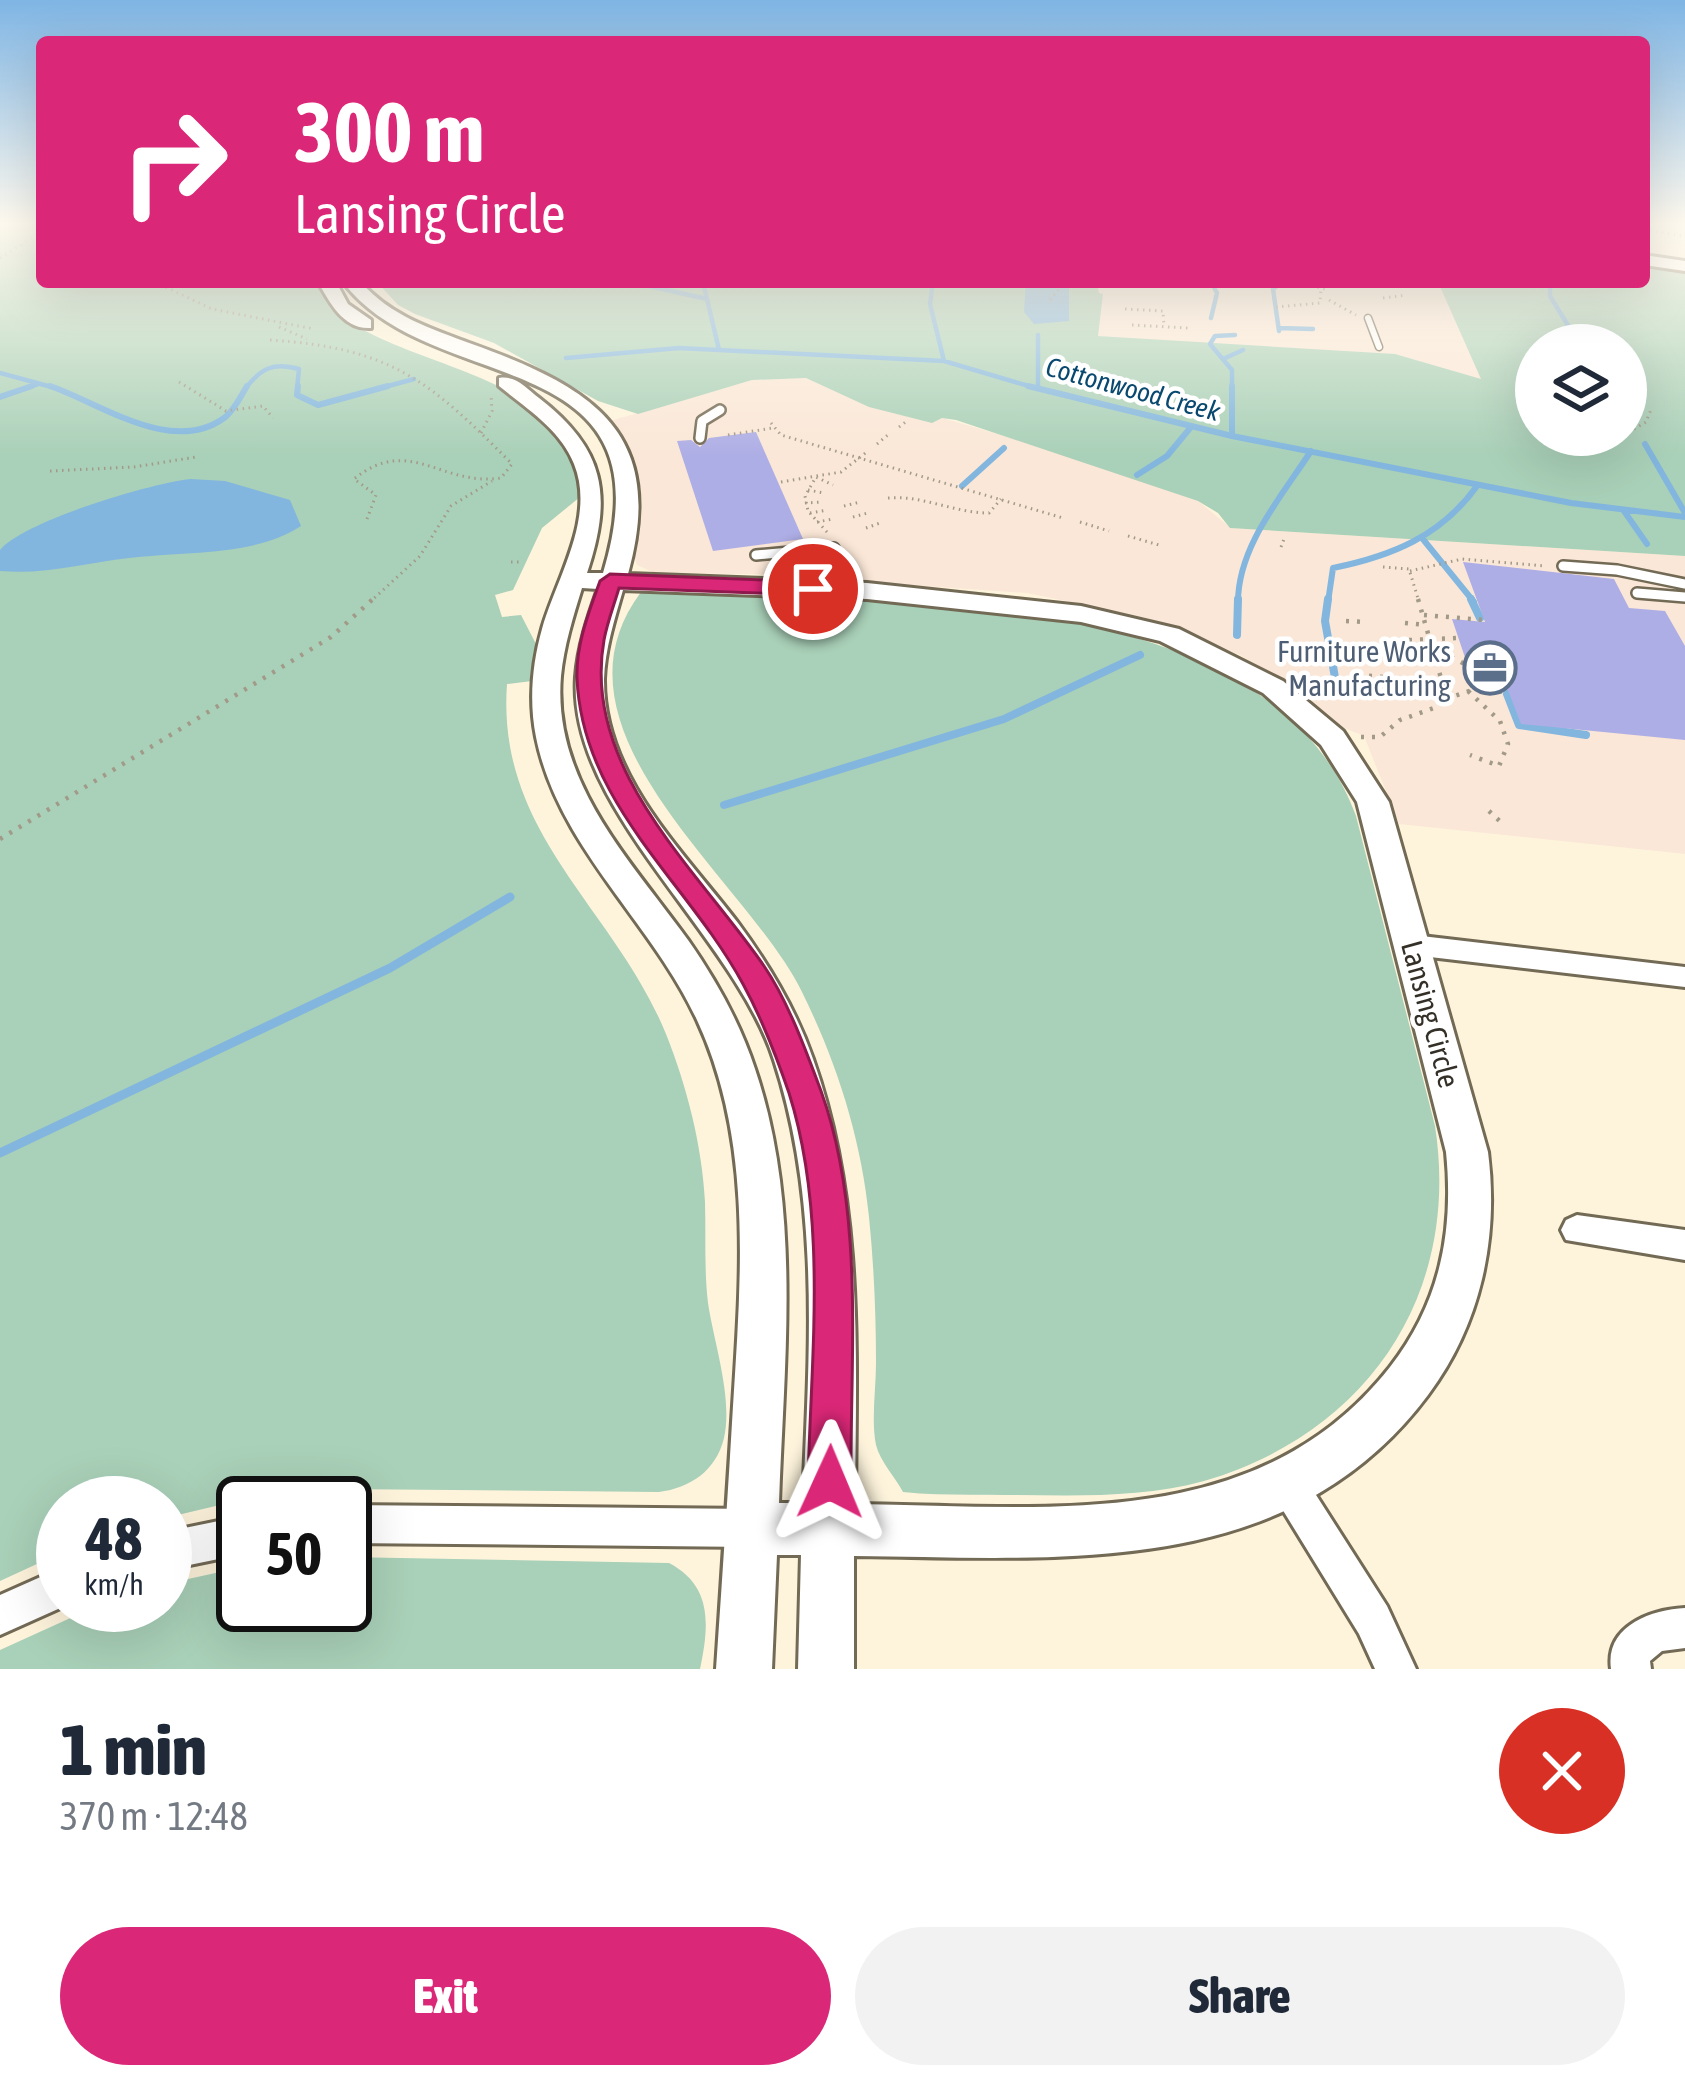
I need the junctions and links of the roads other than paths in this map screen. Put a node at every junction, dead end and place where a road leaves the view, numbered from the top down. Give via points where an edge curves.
1 (336, 300) edge
2 (366, 300) edge
3 (1368, 318) road end
4 (1379, 347) dead end
5 (720, 410) dead end
6 (700, 438) dead end
7 (835, 544) road end
8 (756, 554) dead end
9 (1558, 566) road end
10 (571, 580) junction
11 (610, 581) junction
12 (1685, 584) edge
13 (1637, 593) dead end
14 (1685, 597) edge
15 (1413, 945) junction
16 (1685, 977) edge
17 (1577, 1230) dead end
18 (1685, 1245) edge
19 (1288, 1486) junction
20 (372, 1524) edge
21 (752, 1528) junction
22 (828, 1530) junction
23 (36, 1599) edge
24 (0, 1615) edge
25 (1685, 1628) edge
26 (744, 1669) edge
27 (826, 1669) edge
28 (1396, 1669) edge
29 (1631, 1669) edge

1 - 10 main road via 363,323 497,377 573,436 595,496
2 - 11 main road via 520,366 598,421 618,448 631,488 628,530
3 - 4 lane
5 - 6 lane via 702,421
7 - 8 lane
9 - 12 lane
10 - 11 main road, Lansing Circle
10 - 21 main road via 546,664 555,756 584,823 706,1000 754,1146 765,1278
11 - 15 main road, Lansing Circle via 998,603 1127,623 1205,650 1280,692 1348,759 1376,812
11 - 22 main road via 589,674 606,761 634,814 757,979 817,1139 832,1261
13 - 14 lane
15 - 16 street
15 - 19 main road, Lansing Circle via 1469,1166 1472,1226 1462,1275 1435,1344 1394,1403 1345,1451
17 - 18 street
19 - 22 main road, Lansing Circle via 1210,1516 1137,1528
19 - 28 street
20 - 21 street
21 - 22 main road, Lansing Circle
21 - 26 main road
22 - 27 main road
23 - 24 street
25 - 29 street via 1657,1629 1640,1641 1629,1654

